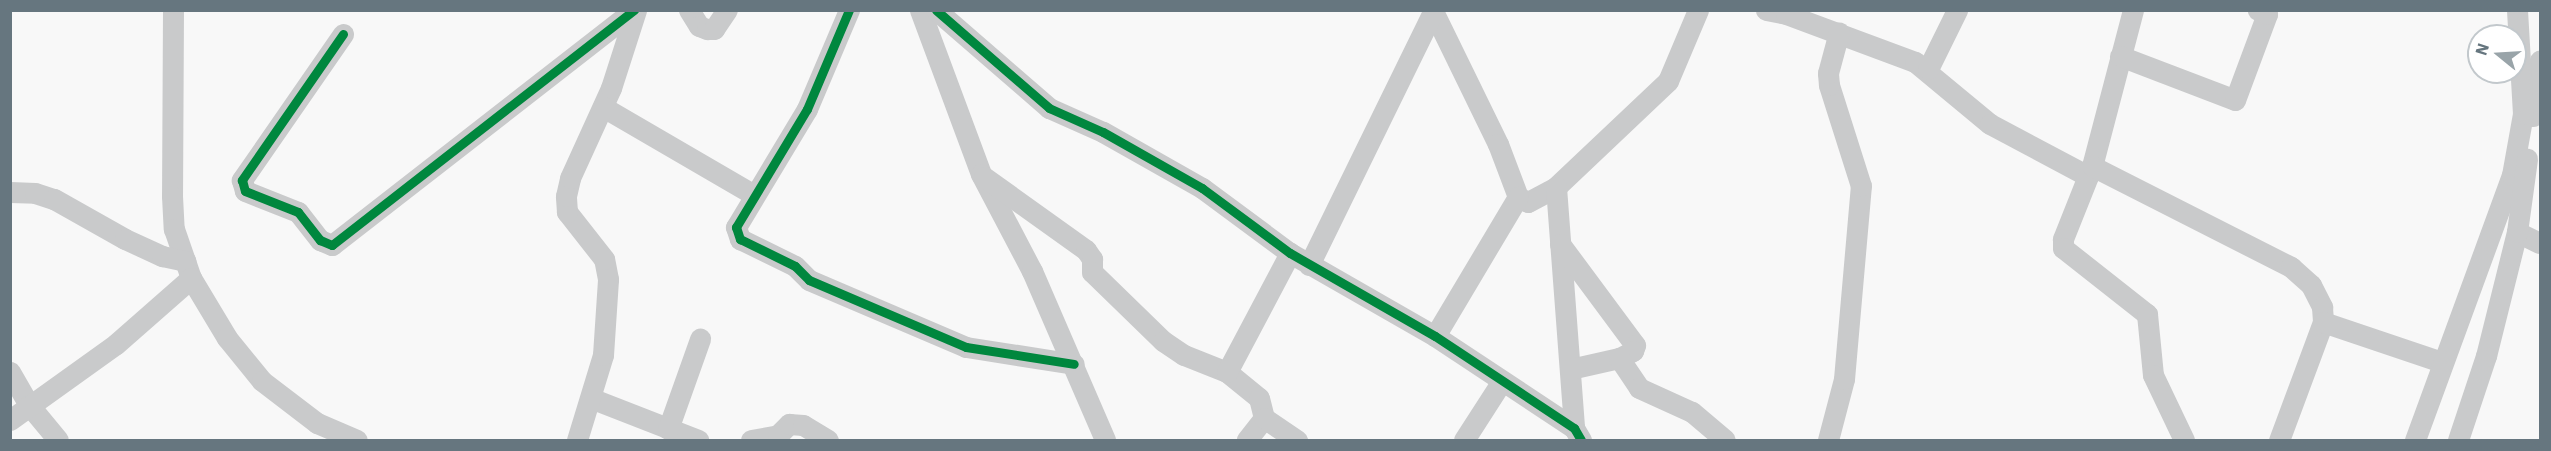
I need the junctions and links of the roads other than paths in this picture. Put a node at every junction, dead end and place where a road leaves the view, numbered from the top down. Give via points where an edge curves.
1 (173, 10) edge
2 (635, 10) edge
3 (689, 10) edge
4 (727, 10) edge
5 (849, 10) edge
6 (920, 10) edge
7 (936, 10) edge
8 (1698, 10) edge
9 (1766, 10) edge
10 (1957, 10) edge
11 (2133, 10) edge
12 (2258, 10) edge
13 (2517, 10) edge
14 (1434, 12) edge
15 (1839, 32) junction
16 (343, 34) dead end
17 (2120, 56) junction
18 (2541, 60) edge
19 (1928, 69) junction
20 (603, 107) junction
21 (2090, 171) junction
22 (981, 174) junction
23 (1556, 188) junction
24 (10, 192) edge
25 (754, 195) junction
26 (1518, 197) junction
27 (2517, 232) junction
28 (2541, 243) edge
29 (1560, 244) junction
30 (1290, 253) junction
31 (1309, 265) junction
32 (188, 269) junction
33 (2323, 322) junction
34 (1435, 336) junction
35 (700, 339) dead end
36 (1619, 358) junction
37 (2442, 362) junction
38 (1074, 364) junction
39 (1569, 369) junction
40 (10, 372) edge
41 (1227, 372) junction
42 (1502, 381) junction
43 (593, 399) junction
44 (30, 405) junction
45 (1264, 418) junction
46 (10, 420) edge
47 (668, 429) junction
48 (1577, 434) edge
49 (58, 441) edge
50 (357, 441) edge
51 (577, 441) edge
52 (698, 441) edge
53 (751, 441) edge
54 (828, 441) edge
55 (1105, 441) edge
56 (1247, 441) edge
57 (1297, 441) edge
58 (1464, 441) edge
59 (1725, 441) edge
60 (1828, 441) edge
61 (2184, 441) edge
62 (2279, 441) edge
63 (2415, 441) edge
64 (2458, 441) edge

1 - 32 street via 172,196 174,230
2 - 16 street via 332,245 320,240 298,212 245,190 242,180
2 - 20 street
3 - 4 street via 699,26 707,29 714,28
5 - 25 street via 807,109
6 - 22 street
7 - 30 street via 1049,108 1103,132 1202,188
8 - 23 street via 1668,81
9 - 15 street
10 - 19 street
11 - 17 street
12 - 17 street via 2266,14 2235,100
13 - 37 street via 2523,114 2512,175
14 - 26 street via 1498,144
14 - 31 street
15 - 19 street
15 - 60 street via 1828,73 1829,85 1862,186 1844,380
17 - 21 street
18 - 27 street
19 - 21 street via 1990,124
20 - 25 street
20 - 43 street via 570,178 566,196 567,212 604,259 608,279 603,355
21 - 33 street via 2291,267 2311,285 2322,307
21 - 61 street via 2063,248 2147,314 2154,375
22 - 38 street via 1032,271
22 - 41 street via 1086,250 1092,259 1092,272 1163,341 1184,355
23 - 26 street via 1528,202
23 - 29 street
24 - 32 street via 54,199
25 - 38 street via 736,227 740,239 795,266 809,280 966,347
26 - 34 street
27 - 28 street
27 - 64 street via 2486,357
29 - 36 street via 1632,337 1633,351
29 - 39 street
30 - 31 street
30 - 41 street
31 - 34 street
32 - 44 street via 117,344
32 - 50 street via 227,338 262,381 317,423
33 - 37 street
33 - 62 street
34 - 42 street
35 - 47 street
36 - 39 street
36 - 59 street via 1639,388 1692,412
37 - 63 street
38 - 55 street
39 - 48 street
40 - 44 street
41 - 45 street via 1259,398
42 - 48 street
42 - 58 street
43 - 47 street
43 - 51 street
44 - 46 street
44 - 49 street
45 - 56 street
45 - 57 street
47 - 52 street
53 - 54 street via 778,435 789,424 803,425

